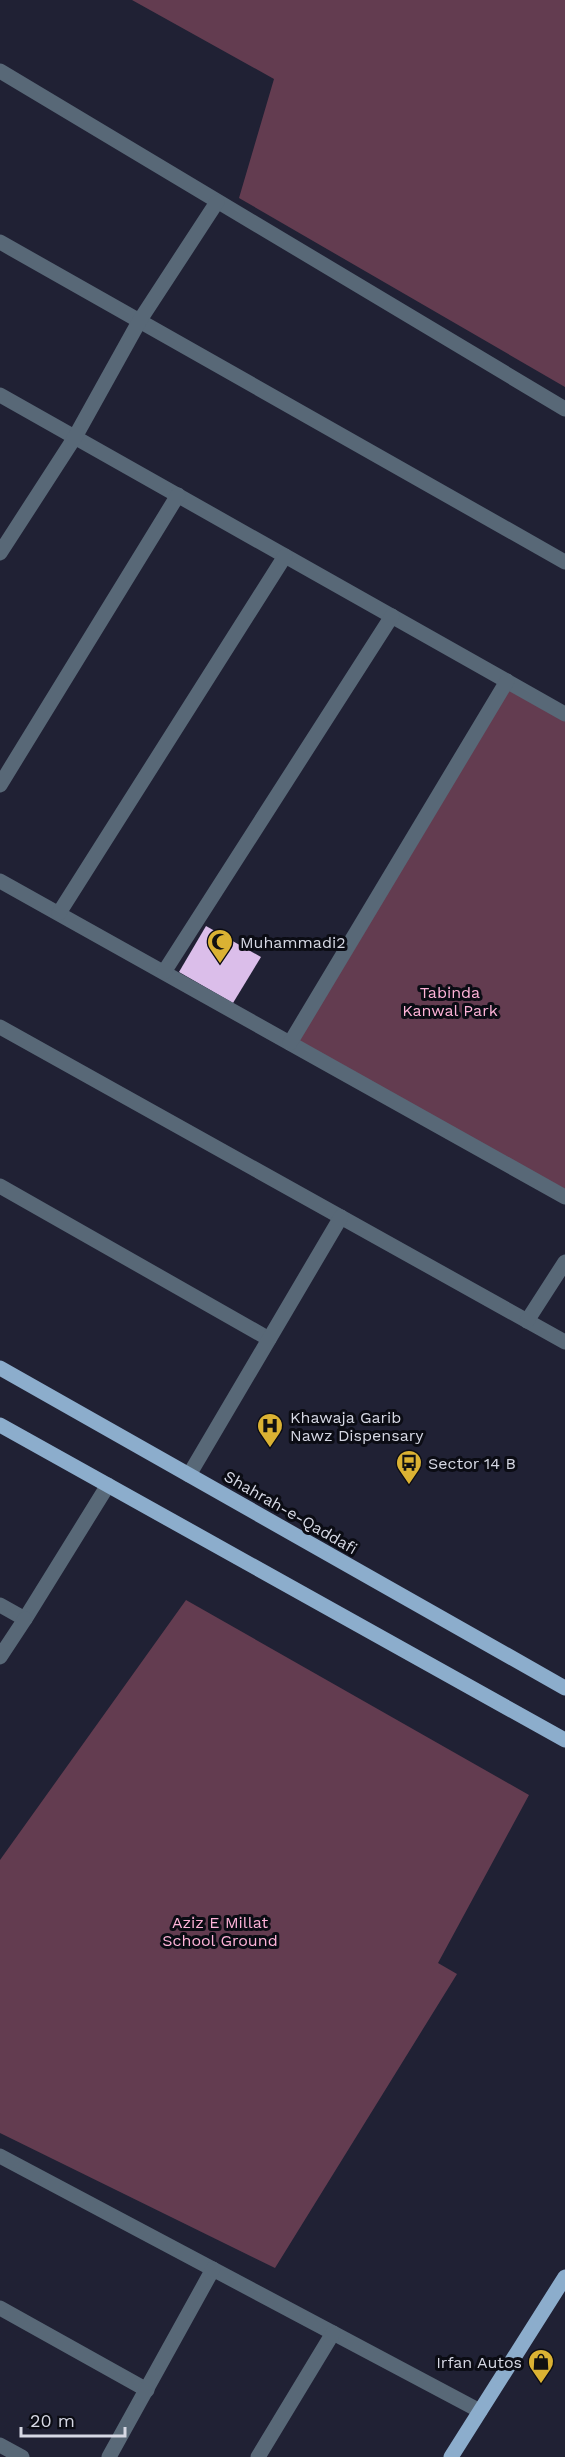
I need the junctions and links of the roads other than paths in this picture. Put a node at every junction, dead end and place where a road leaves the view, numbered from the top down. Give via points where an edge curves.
1 (0, 71) edge
2 (217, 202) junction
3 (0, 242) edge
4 (140, 320) junction
5 (0, 395) edge
6 (565, 409) edge
7 (75, 437) junction
8 (178, 495) junction
9 (0, 554) edge
10 (285, 556) junction
11 (565, 562) edge
12 (392, 616) junction
13 (507, 681) junction
14 (565, 714) edge
15 (0, 784) edge
16 (0, 881) edge
17 (59, 913) junction
18 (164, 972) junction
19 (0, 1027) edge
20 (290, 1043) junction
21 (0, 1186) edge
22 (565, 1197) edge
23 (341, 1218) junction
24 (565, 1262) edge
25 (527, 1321) junction
26 (269, 1339) junction
27 (565, 1342) edge
28 (0, 1368) edge
29 (0, 1425) edge
30 (189, 1474) junction
31 (108, 1485) junction
32 (0, 1605) edge
33 (25, 1619) junction
34 (0, 1657) edge
35 (565, 1688) edge
36 (565, 1740) edge
37 (0, 2156) edge
38 (213, 2269) junction
39 (565, 2277) edge
40 (0, 2308) edge
41 (333, 2333) junction
42 (147, 2390) junction
43 (480, 2411) junction
44 (0, 2445) edge
45 (22, 2457) edge
46 (109, 2457) edge
47 (258, 2457) edge
48 (451, 2457) edge

1 - 2 street
2 - 4 street
2 - 6 street
3 - 4 street
4 - 7 street
4 - 11 street
5 - 7 street
7 - 8 street
7 - 9 street
8 - 10 street
8 - 15 street
10 - 12 street
10 - 17 street
12 - 13 street
12 - 18 street
13 - 14 street
13 - 20 street
16 - 17 street
17 - 18 street
18 - 20 street
19 - 23 street
20 - 22 street
21 - 26 street
23 - 25 street
23 - 26 street
24 - 25 street
25 - 27 street
26 - 30 street
28 - 30 main road, Shahrah-e-Qaddafi
29 - 31 main road
30 - 35 main road, Shahrah-e-Qaddafi
31 - 33 street
31 - 36 main road
32 - 33 street
33 - 34 street
37 - 38 street
38 - 41 street
38 - 42 street
39 - 43 main road
40 - 42 street
41 - 43 street
41 - 47 street
42 - 46 street
43 - 48 main road
44 - 45 street

